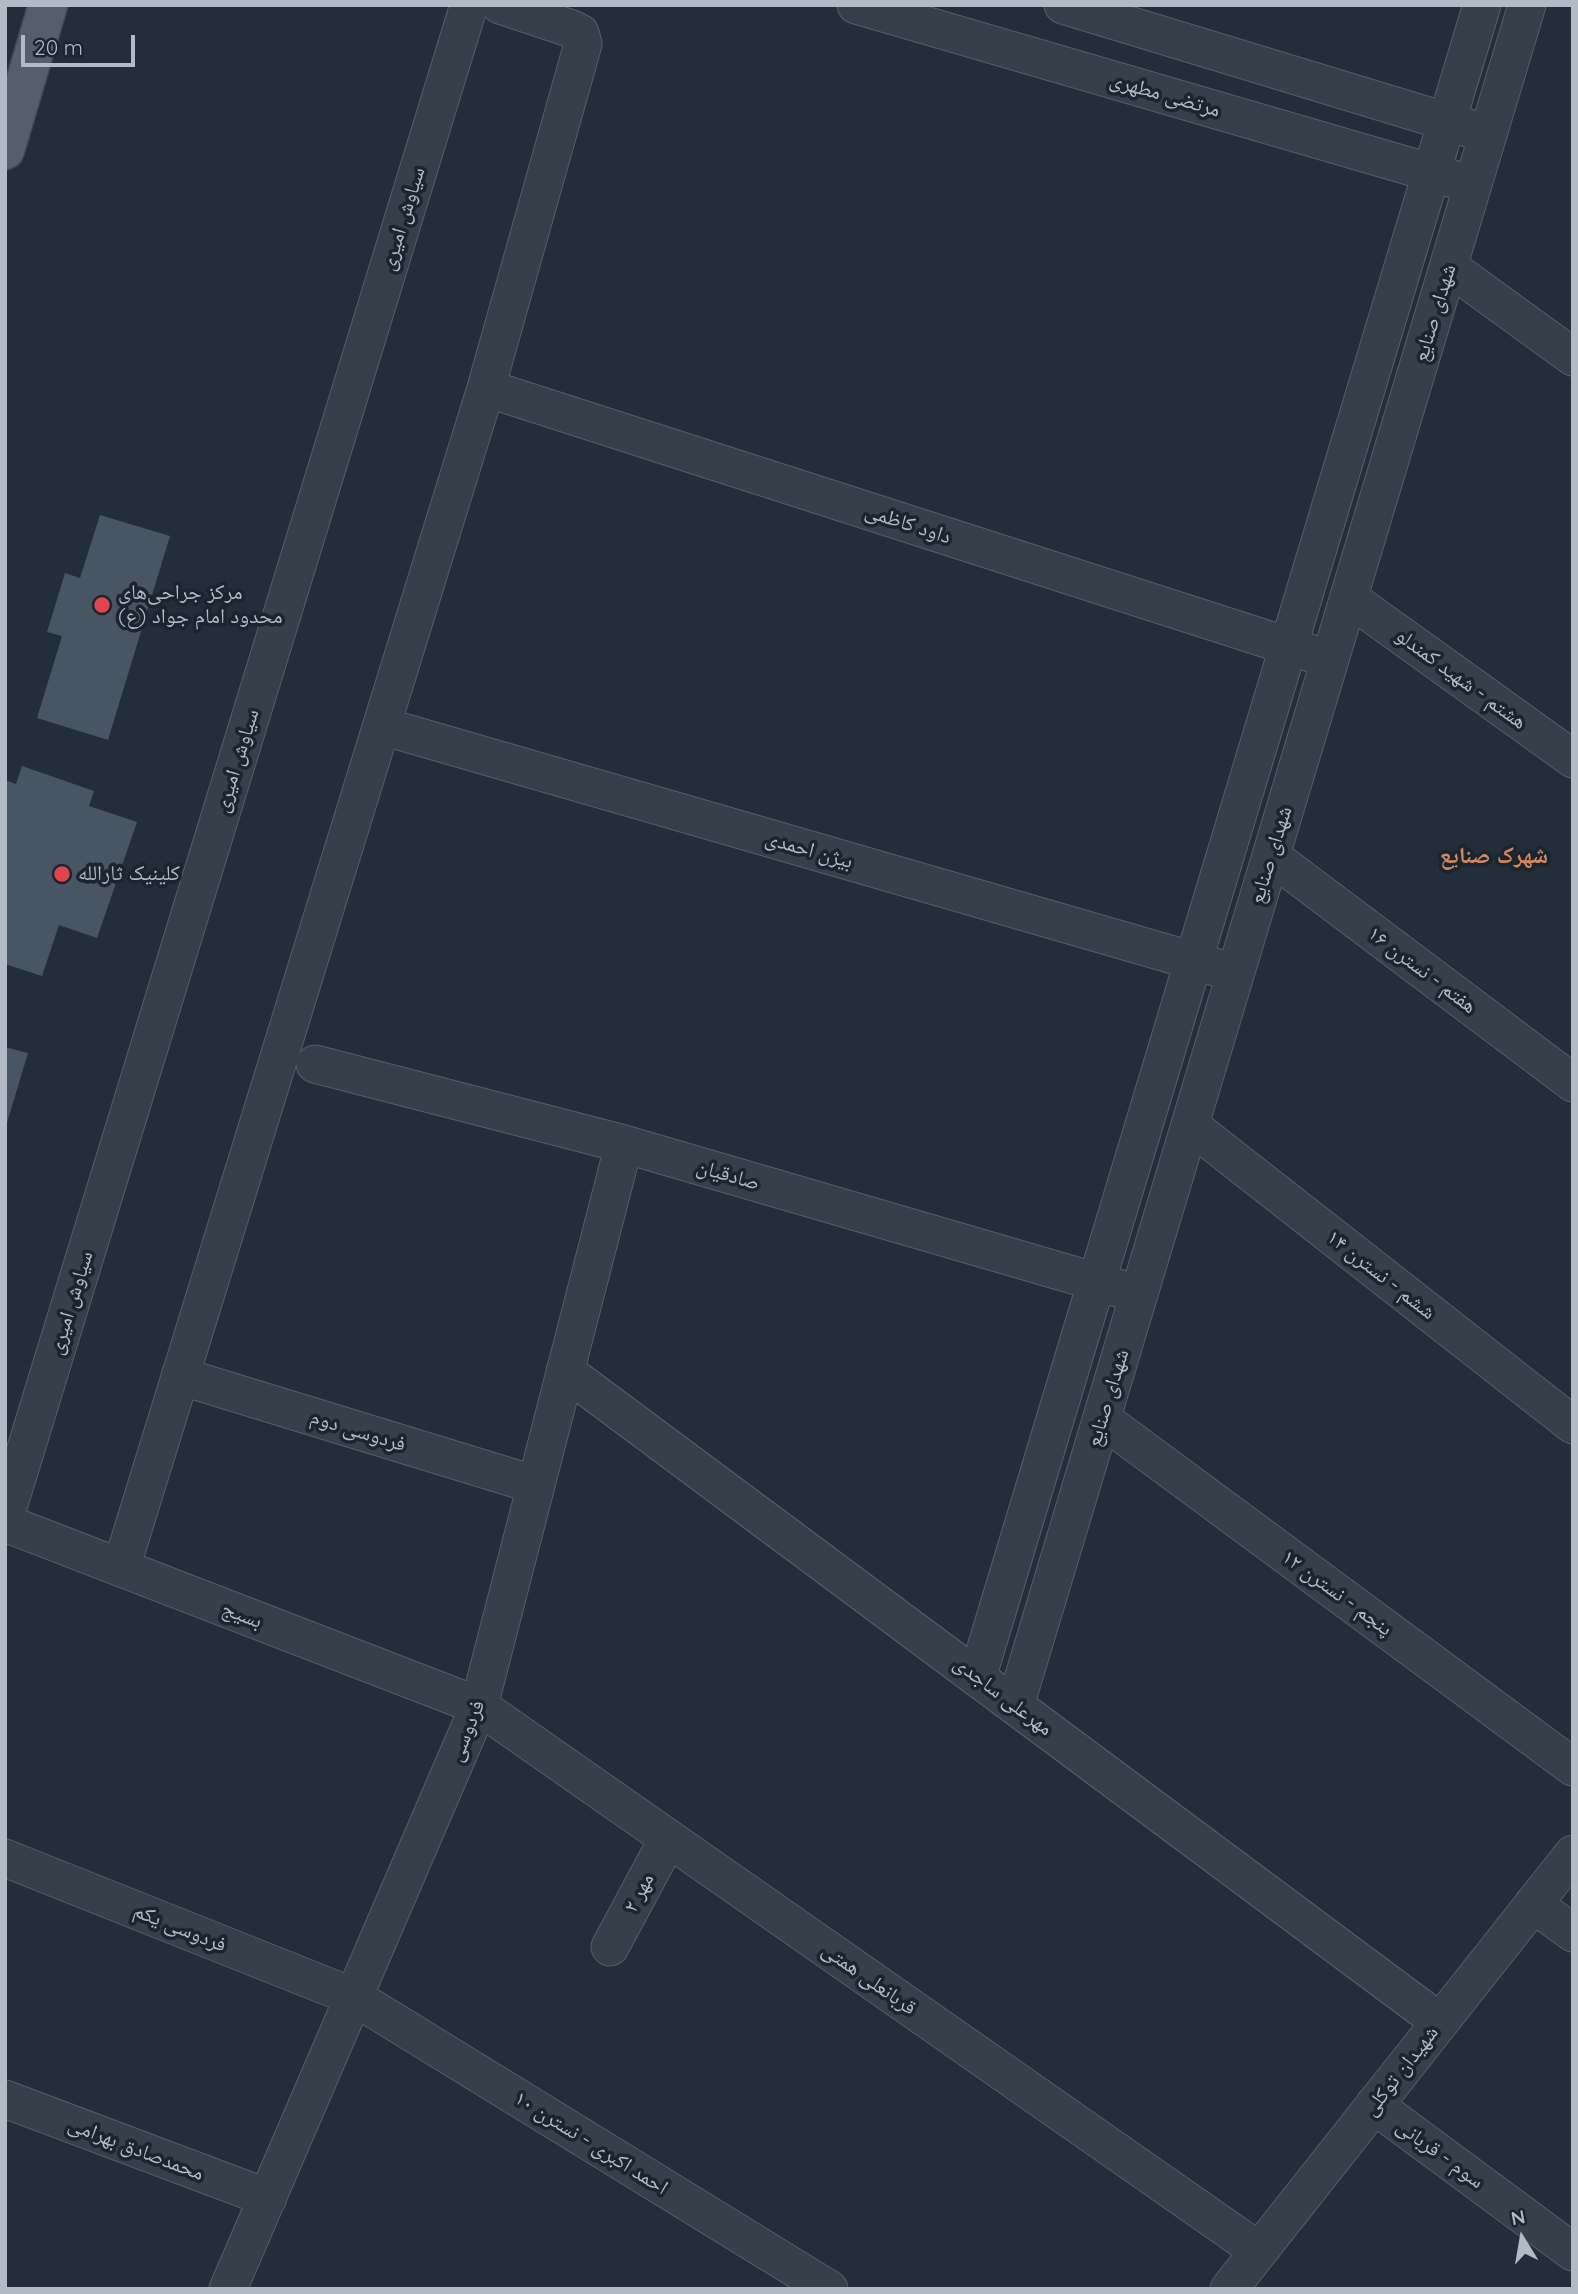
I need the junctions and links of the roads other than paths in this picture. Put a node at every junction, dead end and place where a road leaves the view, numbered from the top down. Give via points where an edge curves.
1 (48, 5) edge
2 (469, 5) edge
3 (500, 5) edge
4 (856, 5) edge
5 (1063, 5) edge
6 (1482, 5) edge
7 (1527, 5) edge
8 (1447, 122) junction
9 (1489, 134) junction
10 (5, 150) edge
11 (1432, 173) junction
12 (1473, 185) junction
13 (1449, 267) junction
14 (1573, 357) edge
15 (486, 388) junction
16 (1349, 598) junction
17 (1289, 647) junction
18 (1330, 659) junction
19 (382, 726) junction
20 (1573, 759) edge
21 (1272, 856) junction
22 (1194, 961) junction
23 (1236, 972) junction
24 (315, 1064) dead end
25 (1573, 1083) edge
26 (1190, 1125) junction
27 (624, 1144) junction
28 (1096, 1282) junction
29 (1139, 1294) junction
30 (565, 1371) junction
31 (180, 1376) junction
32 (1101, 1419) junction
33 (1573, 1425) edge
34 (536, 1485) junction
35 (5, 1517) edge
36 (5, 1523) edge
37 (121, 1568) junction
38 (1006, 1582) junction
39 (1048, 1595) junction
40 (977, 1678) junction
41 (479, 1706) junction
42 (1015, 1706) junction
43 (1573, 1767) edge
44 (668, 1839) junction
45 (1573, 1854) edge
46 (5, 1858) edge
47 (1533, 1903) junction
48 (1573, 1933) edge
49 (610, 1947) dead end
50 (354, 1997) junction
51 (1440, 2022) junction
52 (5, 2099) edge
53 (1374, 2105) junction
54 (268, 2198) junction
55 (1259, 2251) junction
56 (1573, 2252) edge
57 (240, 2284) edge
58 (829, 2289) edge
59 (1229, 2289) edge

1 - 10 main road
2 - 35 street, سیاوش امیری
3 - 15 street via 572,29 580,33 583,44
4 - 11 street, مرتضی مطهری
5 - 8 street
6 - 8 street, شهدای صنایع
7 - 9 street, شهدای صنایع
8 - 9 street
8 - 11 street, شهدای صنایع
9 - 12 street, شهدای صنایع
11 - 12 street, مرتضی مطهری
11 - 17 street, شهدای صنایع
12 - 13 street, شهدای صنایع
13 - 14 street
13 - 16 street, شهدای صنایع
15 - 17 street, داود کاظمی
15 - 19 street
16 - 18 street, شهدای صنایع
16 - 20 street, هشتم - شهید کمندلو
17 - 18 street, داود کاظمی
17 - 22 street, شهدای صنایع
18 - 21 street, شهدای صنایع
19 - 22 street, بیژن احمدی
19 - 31 street
21 - 23 street, شهدای صنایع
21 - 25 street, هفتم - نسترن ۱۶
22 - 23 street, بیژن احمدی
22 - 28 street, شهدای صنایع
23 - 26 street, شهدای صنایع
24 - 27 street, صادقیان
26 - 29 street, شهدای صنایع
26 - 33 street, ششم - نسترن ۱۴
27 - 28 street, صادقیان
27 - 30 street, فردوسی
28 - 29 street, صادقیان
28 - 38 street, شهدای صنایع
29 - 32 street, شهدای صنایع
30 - 34 street, فردوسی
30 - 40 street, مهرعلی ساجدی
31 - 34 street, فردوسی دوم
31 - 37 street
32 - 39 street, شهدای صنایع
32 - 43 street, پنجم - نسترن ۱۲
34 - 41 street, فردوسی
36 - 37 street, بسیج
37 - 41 street, بسیج
38 - 39 street
38 - 40 street, شهدای صنایع
39 - 42 street, شهدای صنایع
40 - 42 street, مهرعلی ساجدی
41 - 44 street, قربانعلی همتی
41 - 50 street, فردوسی
42 - 51 street, مهرعلی ساجدی
44 - 49 street, مهر ۲
44 - 55 street, قربانعلی همتی
45 - 47 street, شهیدان توکلی
46 - 50 street, فردوسی یکم
47 - 48 street
47 - 51 street, شهیدان توکلی
50 - 54 street, فردوسی
50 - 58 street, احمد اکبری - نسترن ۱۰
51 - 53 street, شهیدان توکلی
52 - 54 street, محمدصادق بهرامی
53 - 55 street, شهیدان توکلی
53 - 56 street, سوم - قربانی
54 - 57 street, فردوسی
55 - 59 street, شهیدان توکلی

